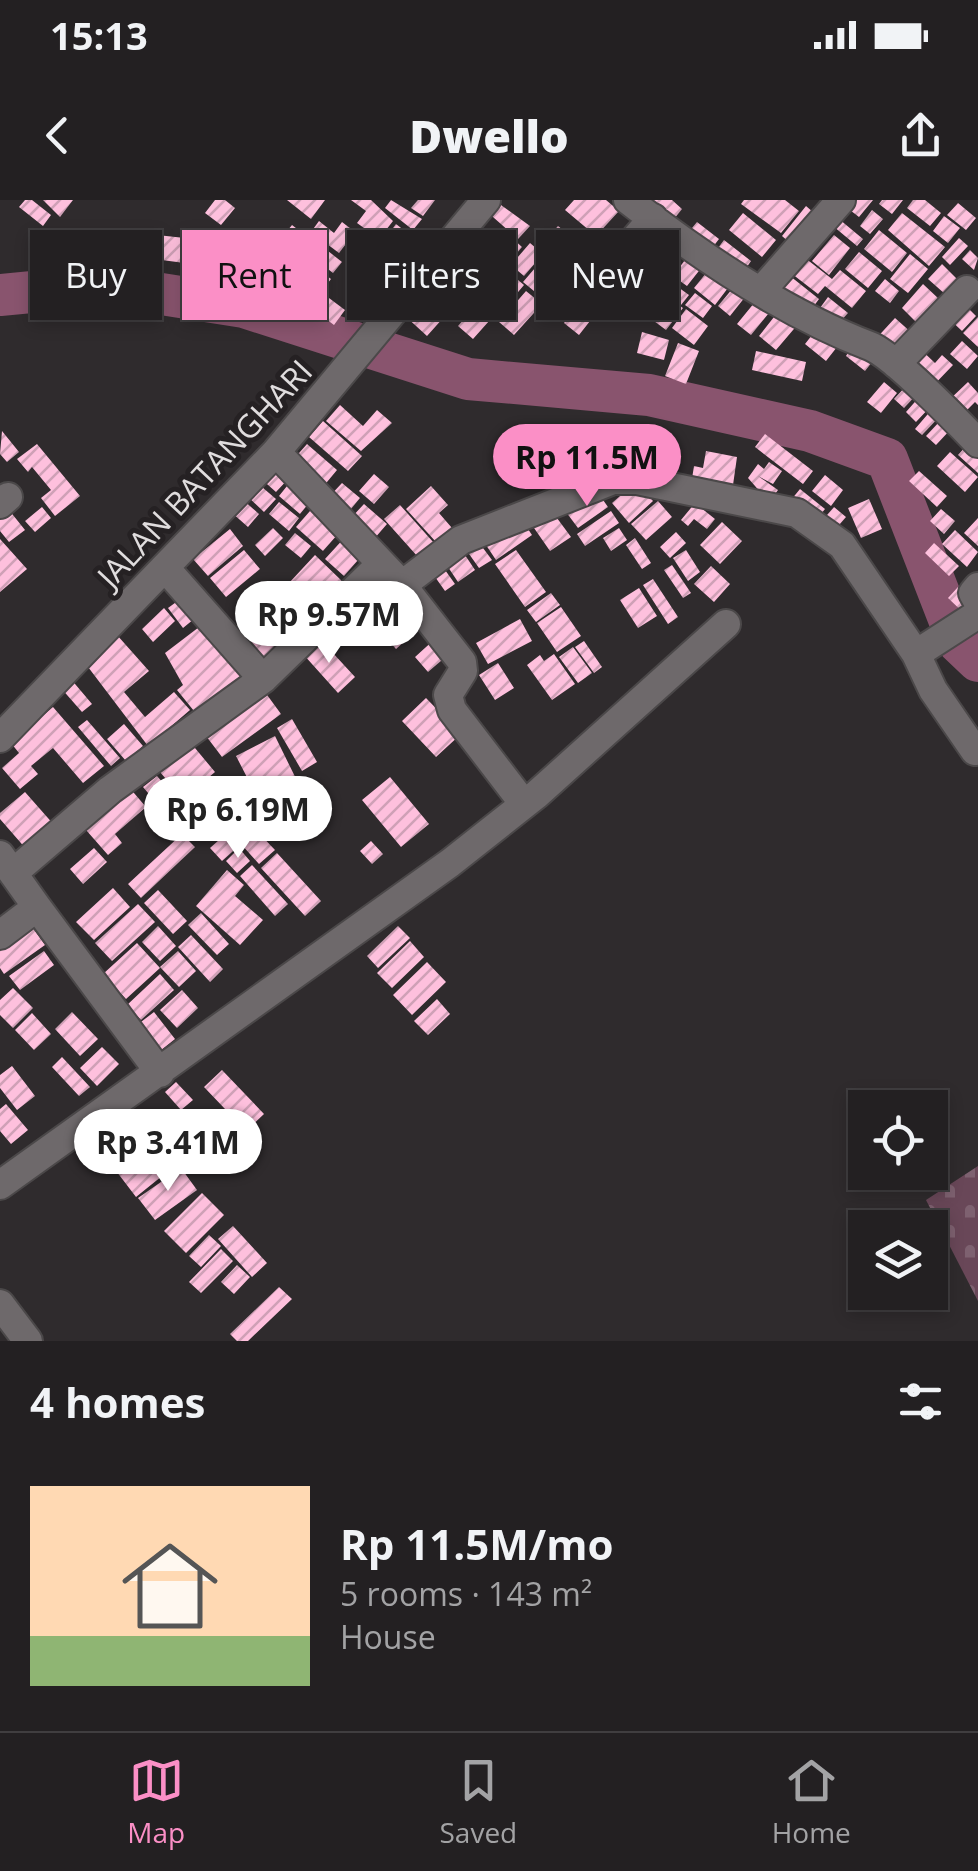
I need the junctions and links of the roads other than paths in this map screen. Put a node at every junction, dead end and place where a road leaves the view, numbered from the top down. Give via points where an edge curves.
1 (486, 200) edge
2 (628, 200) edge
3 (840, 200) edge
4 (653, 218) junction
5 (643, 230) edge
6 (967, 290) dead end
7 (761, 291) junction
8 (896, 364) junction
9 (978, 443) edge
10 (276, 452) junction
11 (381, 564) junction
12 (167, 570) junction
13 (402, 585) junction
14 (978, 587) edge
15 (978, 602) edge
16 (969, 620) edge
17 (726, 624) dead end
18 (922, 651) junction
19 (263, 680) junction
20 (0, 738) edge
21 (975, 751) dead end
22 (524, 804) junction
23 (6, 864) edge
24 (38, 907) junction
25 (0, 935) edge
26 (160, 1073) junction
27 (0, 1185) edge
28 (0, 1304) edge
29 (28, 1341) edge

1 - 10 street, JALAN BATANGHARI
2 - 4 street
3 - 7 street
4 - 5 street
4 - 7 street
6 - 8 street
7 - 8 street
8 - 9 street
10 - 11 street
10 - 12 street, JALAN BATANGHARI
11 - 13 street
11 - 19 street
12 - 19 street
12 - 20 street, JALAN BATANGHARI
13 - 18 street via 461,540 612,480 637,480 797,513 842,545
13 - 22 street via 462,662 448,696 452,710
14 - 15 street
16 - 18 street
17 - 22 street
18 - 21 street via 933,690
19 - 23 street
22 - 26 street
23 - 24 street
24 - 25 street
24 - 26 street
26 - 27 street
28 - 29 street

